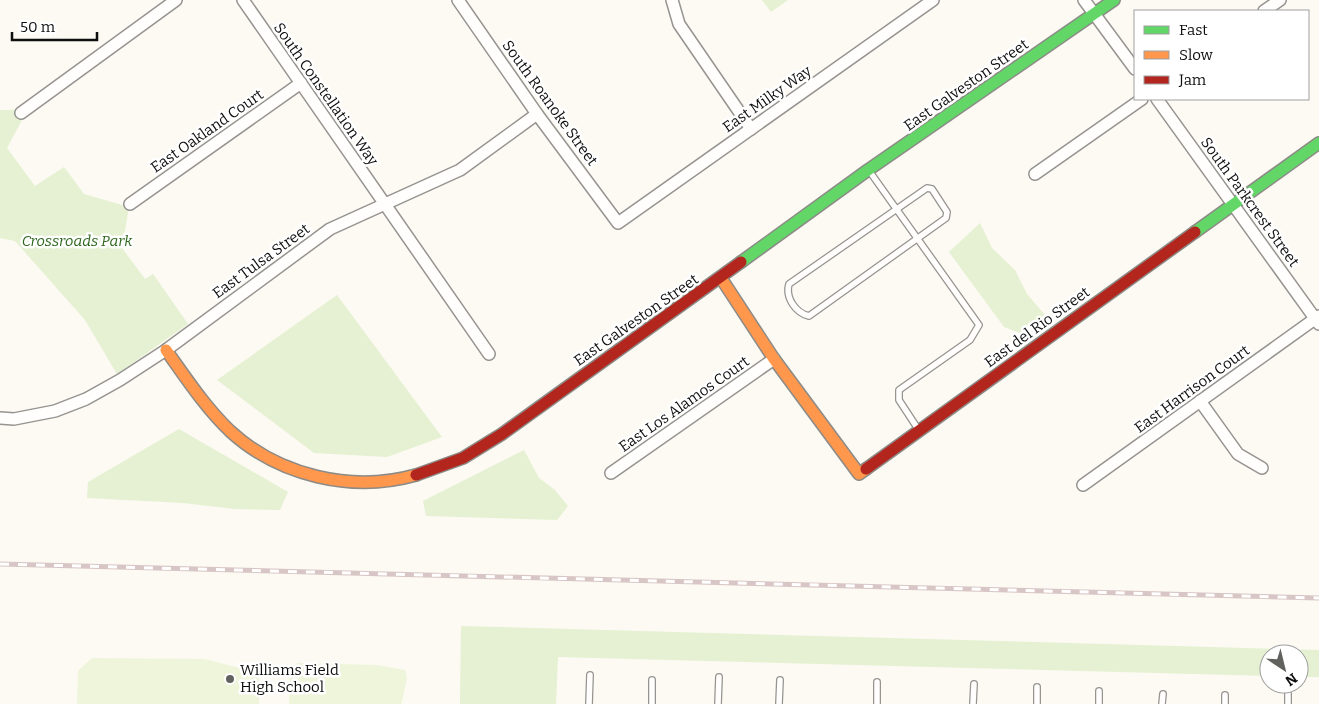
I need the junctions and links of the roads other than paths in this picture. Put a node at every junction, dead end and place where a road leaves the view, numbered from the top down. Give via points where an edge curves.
1 (176, 0) edge
2 (243, 0) edge
3 (458, 0) edge
4 (672, 0) edge
5 (933, 0) edge
6 (1084, 0) edge
7 (1114, 0) edge
8 (1280, 0) edge
9 (1265, 10) edge
10 (1094, 14) junction
11 (1134, 68) edge
12 (301, 83) junction
13 (1141, 100) edge
14 (1158, 100) edge
15 (21, 113) dead end
16 (537, 114) junction
17 (751, 129) junction
18 (1319, 143) edge
19 (868, 170) junction
20 (1034, 174) dead end
21 (130, 204) dead end
22 (385, 204) junction
23 (1232, 204) junction
24 (897, 210) junction
25 (618, 223) joint
26 (917, 238) junction
27 (721, 278) junction
28 (1318, 320) edge
29 (166, 350) junction
30 (490, 354) dead end
31 (774, 359) junction
32 (1200, 401) junction
33 (0, 418) edge
34 (919, 431) junction
35 (1262, 468) dead end
36 (610, 474) dead end
37 (1082, 485) dead end
38 (590, 675) dead end
39 (719, 677) dead end
40 (652, 680) dead end
41 (780, 680) dead end
42 (877, 682) dead end
43 (974, 684) dead end
44 (1037, 688) dead end
45 (1099, 691) dead end
46 (1163, 694) dead end
47 (1288, 694) dead end
48 (1225, 695) dead end
49 (589, 704) edge
50 (652, 704) edge
51 (718, 704) edge
52 (779, 704) edge
53 (877, 704) edge
54 (973, 704) edge
55 (1037, 704) edge
56 (1099, 704) edge
57 (1162, 704) edge
58 (1224, 704) edge
59 (1288, 704) edge

1 - 15 street
2 - 12 street, South Constellation Way
3 - 16 street, South Roanoke Street
4 - 17 street via 679,24
5 - 17 street, East Milky Way
6 - 10 street
7 - 10 street, East Galveston Street
8 - 9 street
10 - 11 street
10 - 19 street, East Galveston Street
12 - 21 street, East Oakland Court
12 - 22 street, South Constellation Way
13 - 20 street
14 - 23 street, South Parkcrest Street
16 - 22 street, East Tulsa Street via 460,170
16 - 25 street, South Roanoke Street
17 - 25 street, East Milky Way
18 - 23 street, East del Rio Street
19 - 24 lane
19 - 27 street, East Galveston Street
22 - 29 street, East Tulsa Street via 330,228
22 - 30 street, South Constellation Way
23 - 28 street, South Parkcrest Street
23 - 34 street, East del Rio Street
24 - 26 lane
24 - 26 lane via 927,188 932,190 947,212 946,218
24 - 26 lane via 789,284 788,296 798,311 809,316
26 - 34 lane via 979,324 970,340 899,390 899,400
27 - 29 street, East Galveston Street via 464,458 395,482 323,479 261,455 211,412
27 - 31 street
28 - 32 street, East Harrison Court
29 - 33 street, East Tulsa Street via 86,399 55,411 14,419
31 - 34 street, East del Rio Street via 859,474
31 - 36 street, East Los Alamos Court
32 - 35 street via 1238,454
32 - 37 street, East Harrison Court
38 - 49 lane
39 - 51 lane
40 - 50 lane
41 - 52 lane
42 - 53 lane
43 - 54 lane
44 - 55 lane
45 - 56 lane
46 - 57 lane
47 - 59 lane
48 - 58 lane

